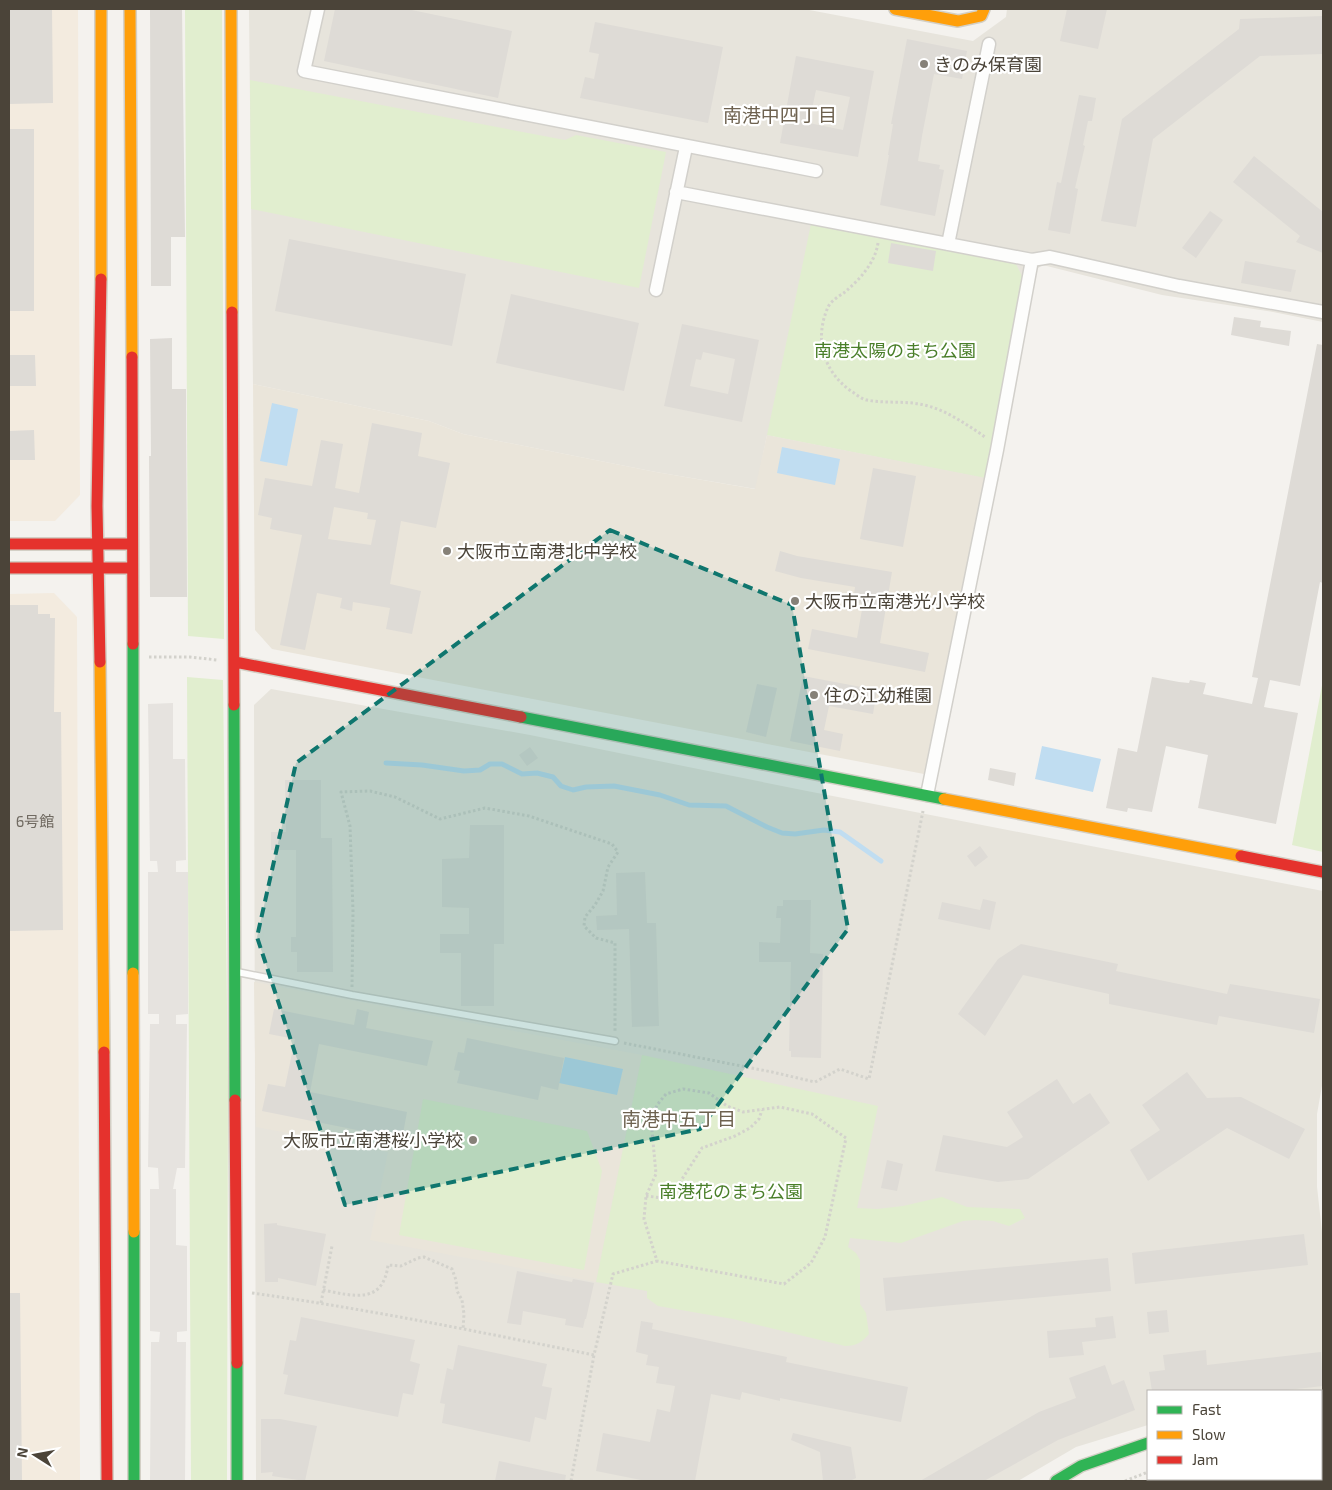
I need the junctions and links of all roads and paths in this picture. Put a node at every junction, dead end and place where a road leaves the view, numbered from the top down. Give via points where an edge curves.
1 (101, 9) edge
2 (130, 9) edge
3 (231, 9) edge
4 (318, 9) edge
5 (895, 9) edge
6 (984, 9) edge
7 (988, 44) dead end
8 (686, 147) junction
9 (816, 171) dead end
10 (676, 192) junction
11 (880, 230) junction
12 (948, 244) junction
13 (1032, 260) junction
14 (656, 290) dead end
15 (1323, 312) edge
16 (997, 450) junction
17 (9, 544) edge
18 (98, 544) junction
19 (132, 544) junction
20 (9, 568) edge
21 (99, 568) junction
22 (132, 568) junction
23 (133, 657) junction
24 (234, 662) junction
25 (927, 795) junction
26 (1323, 872) edge
27 (234, 972) junction
28 (352, 995) junction
29 (615, 1041) junction
30 (762, 1109) junction
31 (646, 1196) junction
32 (332, 1246) dead end
33 (657, 1261) junction
34 (323, 1290) junction
35 (236, 1291) junction
36 (321, 1303) junction
37 (463, 1329) junction
38 (594, 1355) junction
39 (1147, 1443) edge
40 (1147, 1472) edge
41 (107, 1481) edge
42 (134, 1481) edge
43 (237, 1481) edge
44 (571, 1481) edge
45 (1056, 1481) edge
46 (1125, 1481) edge

1 - 18 street
2 - 19 street
3 - 24 street
4 - 8 street via 304,72
5 - 6 street via 958,21 981,16
7 - 12 street
8 - 9 street
8 - 10 street
10 - 11 street
10 - 14 street
11 - 12 street
11 - 16 path via 877,253 865,271 829,305 821,343 826,362 842,384 865,400 911,403 938,409 981,434
12 - 13 street
13 - 15 street via 1050,257 1179,286
13 - 16 street
16 - 25 street
17 - 18 street
18 - 19 street
18 - 21 street
19 - 22 street
20 - 21 street
21 - 22 street
21 - 41 street
22 - 23 street
23 - 24 path via 190,657
23 - 42 street
24 - 25 street
24 - 27 street
25 - 26 street
25 - 29 path via 869,1079 840,1069 815,1082
27 - 28 lane
27 - 35 street
28 - 29 lane
28 - 29 path via 350,826 341,792 370,791 395,797 440,819 484,808 529,816 612,844 618,852 608,866 603,891 585,917 584,926 596,938 615,943
30 - 31 path via 759,1119 750,1128 702,1148 675,1190 663,1198
30 - 31 path via 743,1112 727,1106 709,1093 683,1089 666,1094 651,1120 656,1174
30 - 33 path via 780,1107 812,1114 846,1138 825,1237 811,1263 784,1284
31 - 33 path via 644,1219
32 - 34 path
33 - 38 path via 613,1274
34 - 36 path
34 - 37 path via 368,1295 384,1283 388,1265 401,1266 424,1257 452,1269 462,1300
35 - 36 path
35 - 43 street
36 - 37 path
37 - 38 path
38 - 44 path
39 - 45 street via 1081,1466
40 - 46 path

